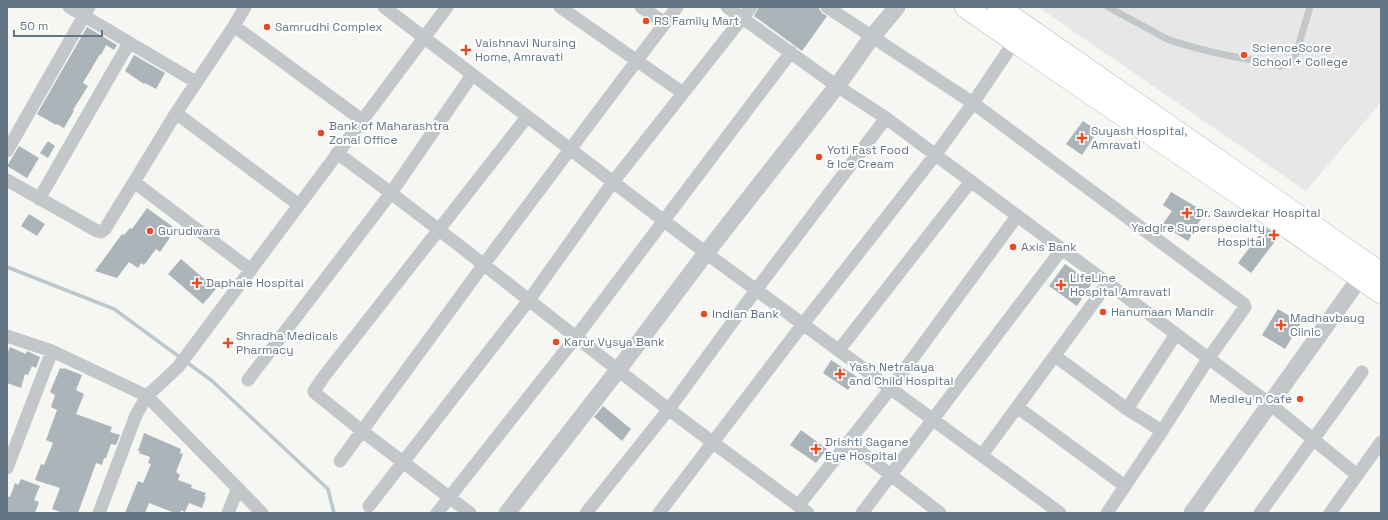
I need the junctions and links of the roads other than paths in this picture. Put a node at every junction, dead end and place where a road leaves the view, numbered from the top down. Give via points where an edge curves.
1 (68, 7) edge
2 (245, 7) edge
3 (384, 7) edge
4 (447, 7) edge
5 (560, 7) edge
6 (641, 7) edge
7 (677, 7) edge
8 (727, 7) edge
9 (751, 7) edge
10 (827, 7) edge
11 (897, 7) edge
12 (965, 7) edge
13 (998, 7) edge
14 (1108, 7) edge
15 (1310, 7) edge
16 (86, 11) edge
17 (743, 18) junction
18 (665, 23) junction
19 (234, 26) junction
20 (424, 37) junction
21 (872, 37) junction
22 (1014, 42) junction
23 (129, 43) junction
24 (791, 52) junction
25 (637, 61) junction
26 (472, 75) junction
27 (196, 82) junction
28 (837, 86) junction
29 (683, 93) junction
30 (973, 103) junction
31 (176, 113) junction
32 (527, 117) junction
33 (886, 118) junction
34 (362, 120) junction
35 (570, 149) junction
36 (7, 151) edge
37 (337, 153) junction
38 (936, 154) junction
39 (7, 180) edge
40 (970, 181) junction
41 (134, 182) junction
42 (613, 182) junction
43 (391, 193) junction
44 (39, 198) junction
45 (299, 205) junction
46 (1018, 216) junction
47 (664, 221) junction
48 (439, 230) junction
49 (1062, 249) junction
50 (706, 253) junction
51 (484, 264) junction
52 (251, 270) junction
53 (1370, 272) edge
54 (1108, 283) junction
55 (756, 290) junction
56 (1381, 293) edge
57 (529, 300) junction
58 (803, 324) junction
59 (1176, 334) junction
60 (7, 336) edge
61 (576, 337) junction
62 (839, 350) junction
63 (52, 351) junction
64 (1054, 356) junction
65 (1208, 359) junction
66 (618, 370) junction
67 (1362, 372) dead end
68 (248, 380) dead end
69 (890, 388) junction
70 (147, 396) junction
71 (1270, 404) junction
72 (1017, 407) junction
73 (669, 409) junction
74 (1127, 409) junction
75 (932, 419) junction
76 (362, 431) junction
77 (1162, 431) junction
78 (1313, 438) junction
79 (713, 442) junction
80 (848, 442) junction
81 (1381, 442) edge
82 (982, 455) junction
83 (340, 460) dead end
84 (403, 462) junction
85 (7, 468) edge
86 (890, 475) junction
87 (1357, 475) junction
88 (1125, 486) junction
89 (238, 488) junction
90 (449, 497) junction
91 (369, 506) dead end
92 (803, 509) edge
93 (99, 513) edge
94 (228, 513) edge
95 (262, 513) edge
96 (437, 513) edge
97 (470, 513) edge
98 (507, 513) edge
99 (586, 513) edge
100 (659, 513) edge
101 (862, 513) edge
102 (940, 513) edge
103 (1060, 513) edge
104 (1107, 513) edge
105 (1192, 513) edge
106 (1260, 513) edge
107 (1330, 513) edge

1 - 16 street
2 - 19 street
3 - 20 street
4 - 20 street
5 - 25 street
6 - 18 street
7 - 18 street
8 - 17 street
9 - 17 street
10 - 21 street
11 - 21 street
12 - 22 main road
13 - 53 main road
14 - 15 lane via 1176,42 1281,66 1295,57
16 - 23 street
16 - 36 street
17 - 24 street
17 - 29 street
18 - 25 street
19 - 27 street
19 - 34 street
20 - 26 street
20 - 34 street
21 - 28 street
21 - 30 street
22 - 30 street
22 - 53 main road via 1246,199
23 - 27 street
23 - 44 street
24 - 28 street
24 - 47 street
25 - 29 street
25 - 35 street
26 - 32 street
26 - 43 street
27 - 31 street
28 - 33 street
28 - 50 street
29 - 42 street
30 - 38 street
30 - 65 street via 1244,304 1245,307
31 - 41 street
31 - 45 street
32 - 35 street
32 - 48 street
33 - 38 street
33 - 55 street
34 - 37 street
35 - 42 street
35 - 51 street
37 - 43 street
37 - 45 street
38 - 40 street
38 - 58 street
39 - 44 street
40 - 46 street
40 - 62 street
41 - 44 street via 101,232
41 - 52 street
42 - 47 street
42 - 57 street
43 - 48 street
43 - 68 street
45 - 52 street
46 - 49 street
46 - 69 street
47 - 50 street
47 - 61 street
48 - 51 street
48 - 76 street via 315,389 315,393
49 - 54 street
49 - 75 street
50 - 55 street
50 - 66 street
51 - 57 street
51 - 76 street
52 - 70 street via 178,367
53 - 56 main road
53 - 71 street
54 - 59 street
54 - 64 street
55 - 58 street
55 - 73 street
57 - 61 street
57 - 84 street
58 - 62 street
58 - 79 street
59 - 65 street
59 - 74 street
60 - 63 street
61 - 66 street
61 - 90 street
62 - 69 street
63 - 70 street
63 - 85 street
64 - 72 street
64 - 74 street
65 - 71 street
65 - 77 street
66 - 73 street
66 - 98 street
67 - 78 street
69 - 75 street
69 - 80 street
70 - 89 street
70 - 93 street via 136,415
71 - 78 street
71 - 105 street
72 - 82 street
72 - 88 street
73 - 79 street
73 - 99 street
74 - 77 street
75 - 82 street
75 - 86 street
76 - 83 street
76 - 84 street
77 - 88 street
78 - 87 street
78 - 106 street
79 - 92 street
79 - 100 street
80 - 86 street
80 - 92 street
81 - 87 street
82 - 103 street
84 - 90 street
84 - 91 street
86 - 101 street
86 - 102 street
87 - 107 street
88 - 104 street
89 - 94 street
89 - 95 street
90 - 96 street
90 - 97 street

